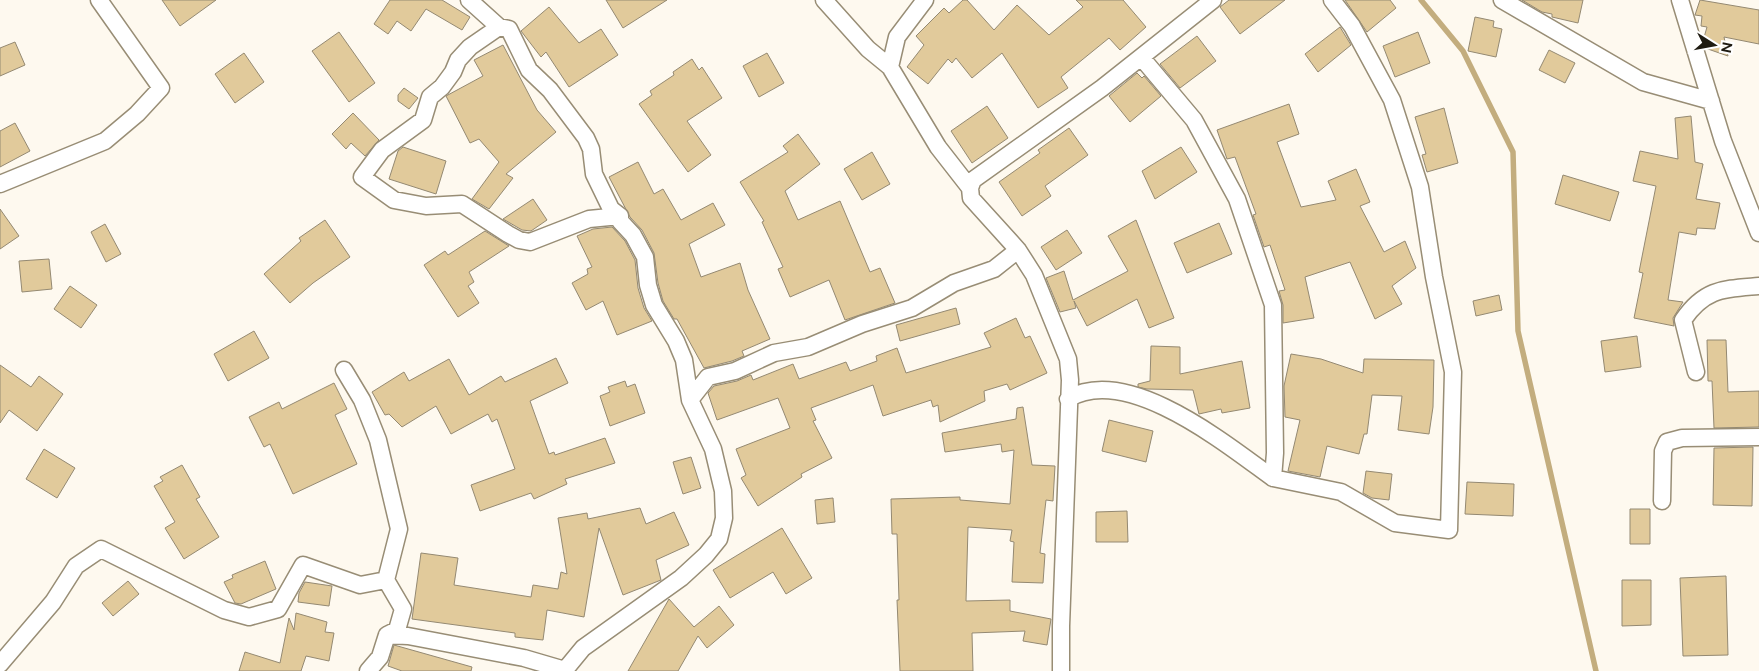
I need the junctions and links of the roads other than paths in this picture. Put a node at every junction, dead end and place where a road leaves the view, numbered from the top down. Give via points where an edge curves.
1 (99, 0) edge
2 (469, 0) edge
3 (824, 0) edge
4 (926, 0) edge
5 (1213, 0) edge
6 (1332, 0) edge
7 (1502, 0) edge
8 (1680, 0) edge
9 (499, 27) junction
10 (1141, 57) junction
11 (890, 68) junction
12 (1711, 101) junction
13 (0, 184) edge
14 (970, 188) junction
15 (620, 216) junction
16 (1759, 233) edge
17 (1018, 250) junction
18 (1759, 286) edge
19 (344, 370) dead end
20 (1696, 372) dead end
21 (1068, 399) junction
22 (690, 400) junction
23 (1759, 437) edge
24 (1273, 478) junction
25 (1662, 501) dead end
26 (386, 580) junction
27 (387, 635) junction
28 (0, 664) edge
29 (368, 671) edge
30 (564, 671) edge
31 (1061, 671) edge

1 - 13 street via 161,88 105,141
2 - 9 street
3 - 11 street via 868,49
4 - 11 street via 896,37
5 - 10 street
6 - 24 street via 1352,26 1392,100 1420,187 1453,372 1449,530 1395,523 1341,492
7 - 12 street via 1644,82
8 - 12 street
9 - 15 street via 509,29 529,70 550,90 586,138 594,174 611,209
9 - 15 street via 470,47 458,60 442,87 430,97 423,120 382,150 362,177 394,200 426,206 462,204 508,234 530,242 589,219
10 - 14 street via 973,180
10 - 24 street via 1194,120 1232,190 1273,305
11 - 14 street via 938,147
12 - 16 street
14 - 17 street via 971,198
15 - 22 street via 620,221 645,257 654,305 684,360
17 - 21 street via 1034,275 1068,359
17 - 22 street via 994,269 954,283 912,308 862,324 808,347 774,353 735,371 708,377
18 - 20 street via 1727,289 1705,296 1693,305 1684,320
19 - 26 street via 362,400 378,440 399,529
21 - 24 street via 1079,392 1092,390 1151,401 1208,431
21 - 31 street
22 - 30 street via 713,449 722,491 724,518 719,539 681,578 582,648
23 - 25 street via 1682,438 1667,442 1663,451
26 - 27 street via 403,609 397,630
26 - 28 street via 360,585 303,565 278,609 249,616 224,610 101,549 76,566 54,602
27 - 29 street via 380,657
27 - 30 street via 524,658

